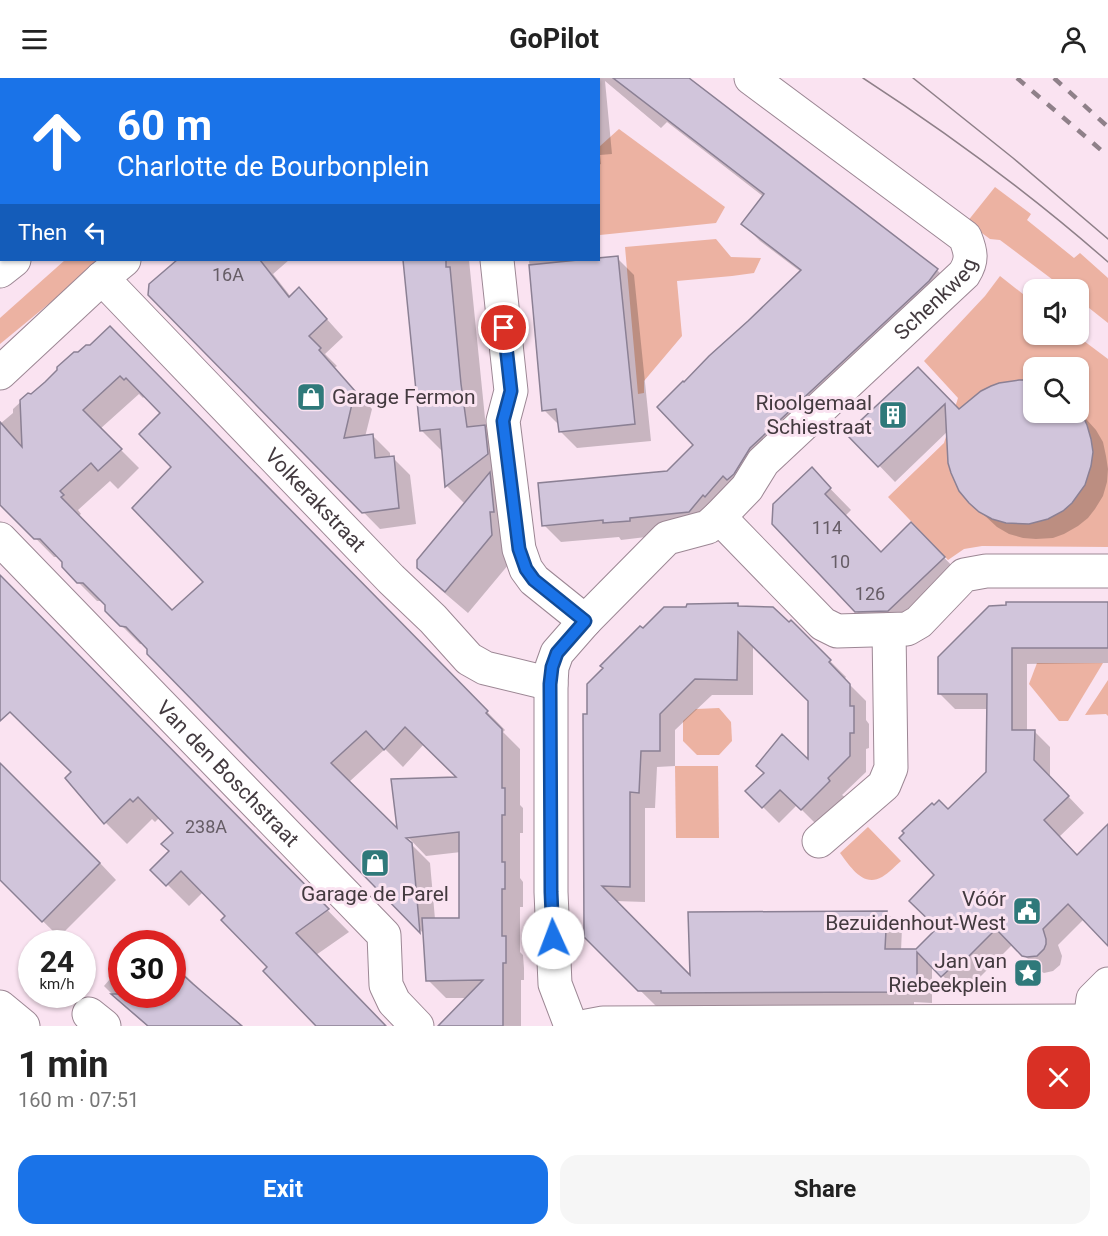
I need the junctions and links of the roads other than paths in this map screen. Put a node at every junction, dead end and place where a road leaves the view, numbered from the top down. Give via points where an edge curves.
1 (751, 78) edge
2 (13, 261) edge
3 (497, 261) edge
4 (113, 268) edge
5 (0, 272) edge
6 (0, 372) edge
7 (719, 517) junction
8 (0, 539) edge
9 (1108, 571) edge
10 (585, 621) junction
11 (889, 630) junction
12 (550, 684) junction
13 (819, 841) dead end
14 (1108, 984) edge
15 (0, 1007) edge
16 (1015, 1024) edge
17 (1097, 1024) edge
18 (23, 1026) edge
19 (417, 1026) edge
20 (571, 1026) edge
21 (587, 1026) edge

1 - 7 street, Schenkweg via 965,237 971,252 964,274 763,462 747,488
2 - 5 street
3 - 10 street via 511,391 503,421 519,549 534,580
4 - 6 street
4 - 12 street, Volkerakstraat via 391,579 469,659 485,668
7 - 10 street, Schenkweg via 708,526 666,538
7 - 11 street via 823,624 837,631
8 - 19 street, Van den Boschstraat via 384,935 386,985 393,1002
9 - 11 street via 986,571 964,575 919,622 907,629
10 - 12 street, Schenkweg via 557,653
11 - 13 street via 891,768 884,785
12 - 20 street, Schenkweg via 555,984
14 - 17 street via 1093,999
15 - 18 street
16 - 17 street
16 - 21 street via 931,1021

